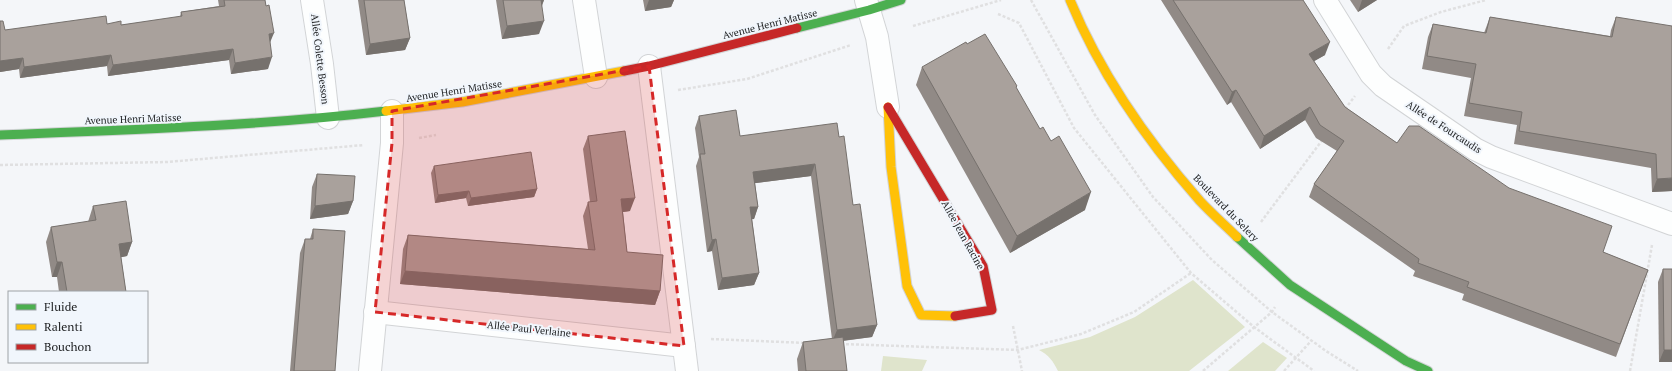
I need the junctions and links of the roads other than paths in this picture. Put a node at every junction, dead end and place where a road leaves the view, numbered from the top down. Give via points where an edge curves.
1 (312, 0) edge
2 (584, 0) edge
3 (901, 0) edge
4 (1070, 0) edge
5 (1325, 0) edge
6 (868, 5) edge
7 (649, 66) junction
8 (596, 77) junction
9 (888, 107) junction
10 (392, 112) junction
11 (328, 118) junction
12 (0, 135) edge
13 (1664, 222) edge
14 (375, 312) junction
15 (684, 346) junction
16 (370, 371) edge
17 (687, 371) edge
18 (1428, 371) edge

1 - 11 street, Allée Colette Besson
2 - 8 street
3 - 6 street, Avenue Henri Matisse
4 - 18 street, Boulevard du Selery via 1115,88 1164,158 1201,202 1290,285 1406,361
5 - 13 street, Allée de Fourcaudis via 1372,74 1383,86 1475,149
6 - 7 street, Avenue Henri Matisse
6 - 9 street, Allée Jean Racine
7 - 8 street, Avenue Henri Matisse
7 - 15 street
8 - 10 street, Avenue Henri Matisse
9 - 9 street, Allée Jean Racine via 891,167 907,286 921,315 957,316 992,310 982,266
10 - 11 street, Avenue Henri Matisse
10 - 14 street via 392,143
11 - 12 street, Avenue Henri Matisse via 225,126
14 - 15 street, Allée Paul Verlaine
14 - 16 street
15 - 17 street

